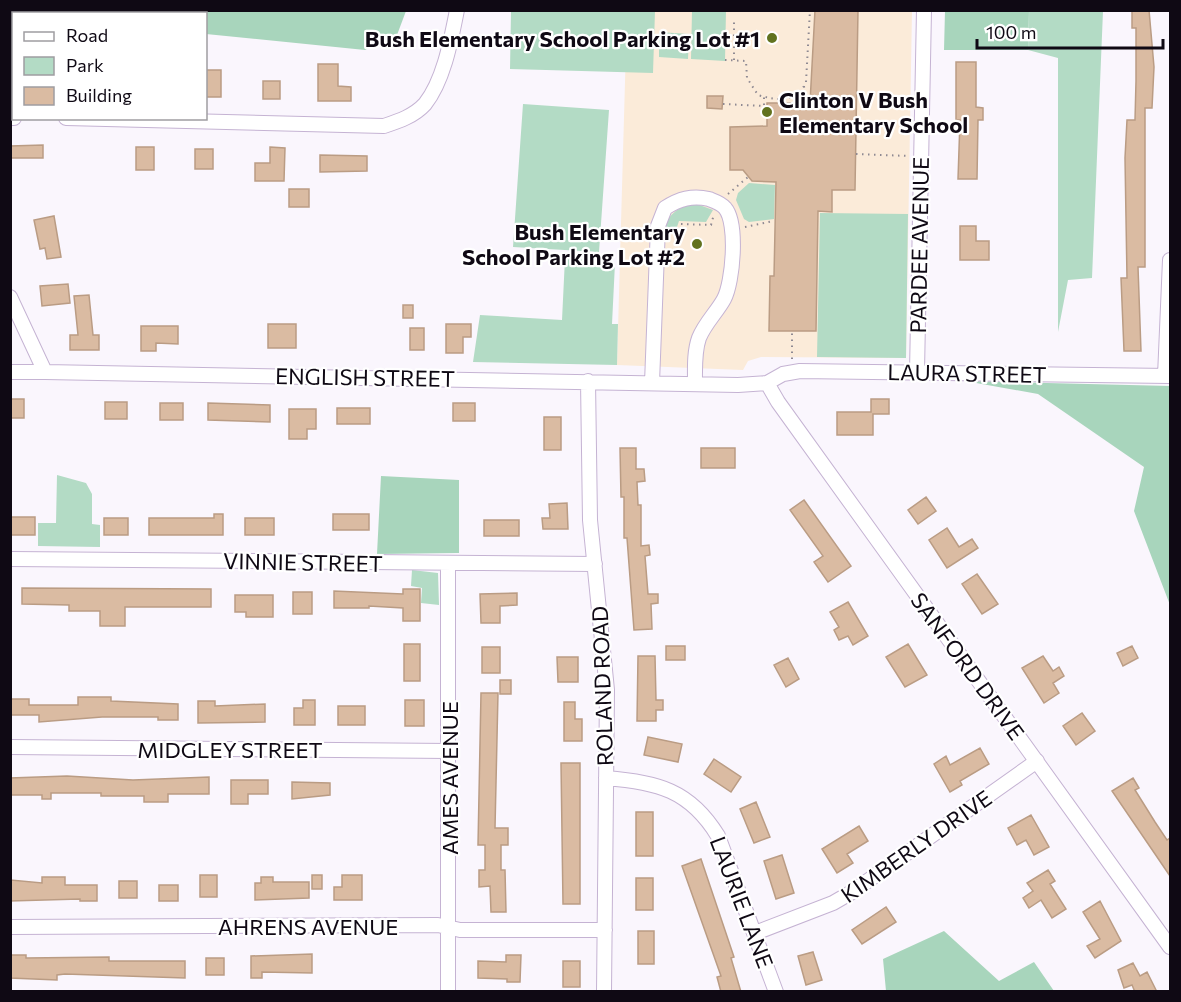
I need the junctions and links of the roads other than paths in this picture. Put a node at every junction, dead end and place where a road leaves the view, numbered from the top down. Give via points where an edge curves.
1 (457, 10) edge
2 (924, 10) edge
3 (133, 120) edge
4 (1170, 260) edge
5 (10, 297) edge
6 (10, 372) edge
7 (45, 372) junction
8 (917, 372) junction
9 (1168, 376) edge
10 (588, 381) junction
11 (652, 383) junction
12 (767, 383) junction
13 (695, 384) junction
14 (10, 559) edge
15 (448, 564) junction
16 (595, 564) junction
17 (10, 747) edge
18 (449, 751) junction
19 (1037, 761) junction
20 (606, 778) junction
21 (10, 927) edge
22 (448, 928) junction
23 (604, 930) junction
24 (755, 933) junction
25 (1170, 947) edge
26 (448, 992) edge
27 (604, 992) edge
28 (776, 992) edge

1 - 3 street via 436,85 424,104 408,118 369,127
2 - 8 street, PARDEE AVENUE
4 - 9 street
5 - 7 street
6 - 7 street, ENGLISH STREET
7 - 10 street, ENGLISH STREET
8 - 9 street, LAURA STREET
8 - 12 street, LAURA STREET via 792,372
10 - 11 street, ENGLISH STREET
10 - 16 street, ROLAND ROAD via 588,492
11 - 13 street, ENGLISH STREET
11 - 13 street via 658,226 662,211 683,198 704,198 720,204 730,220 731,275 724,298 700,335
12 - 13 street, ENGLISH STREET
12 - 19 street, SANFORD DRIVE
14 - 15 street, VINNIE STREET
15 - 16 street, VINNIE STREET
15 - 18 street, AMES AVENUE
16 - 20 street, ROLAND ROAD via 607,690
17 - 18 street, MIDGLEY STREET
18 - 22 street, AMES AVENUE
19 - 24 street, KIMBERLY DRIVE via 852,892
19 - 25 street, SANFORD DRIVE
20 - 23 street, ROLAND ROAD
20 - 24 street, LAURIE LANE via 665,788 698,809 718,836
21 - 22 street, AHRENS AVENUE
22 - 23 street, AHRENS AVENUE
22 - 26 street, AMES AVENUE
23 - 27 street, ROLAND ROAD
24 - 28 street, LAURIE LANE

